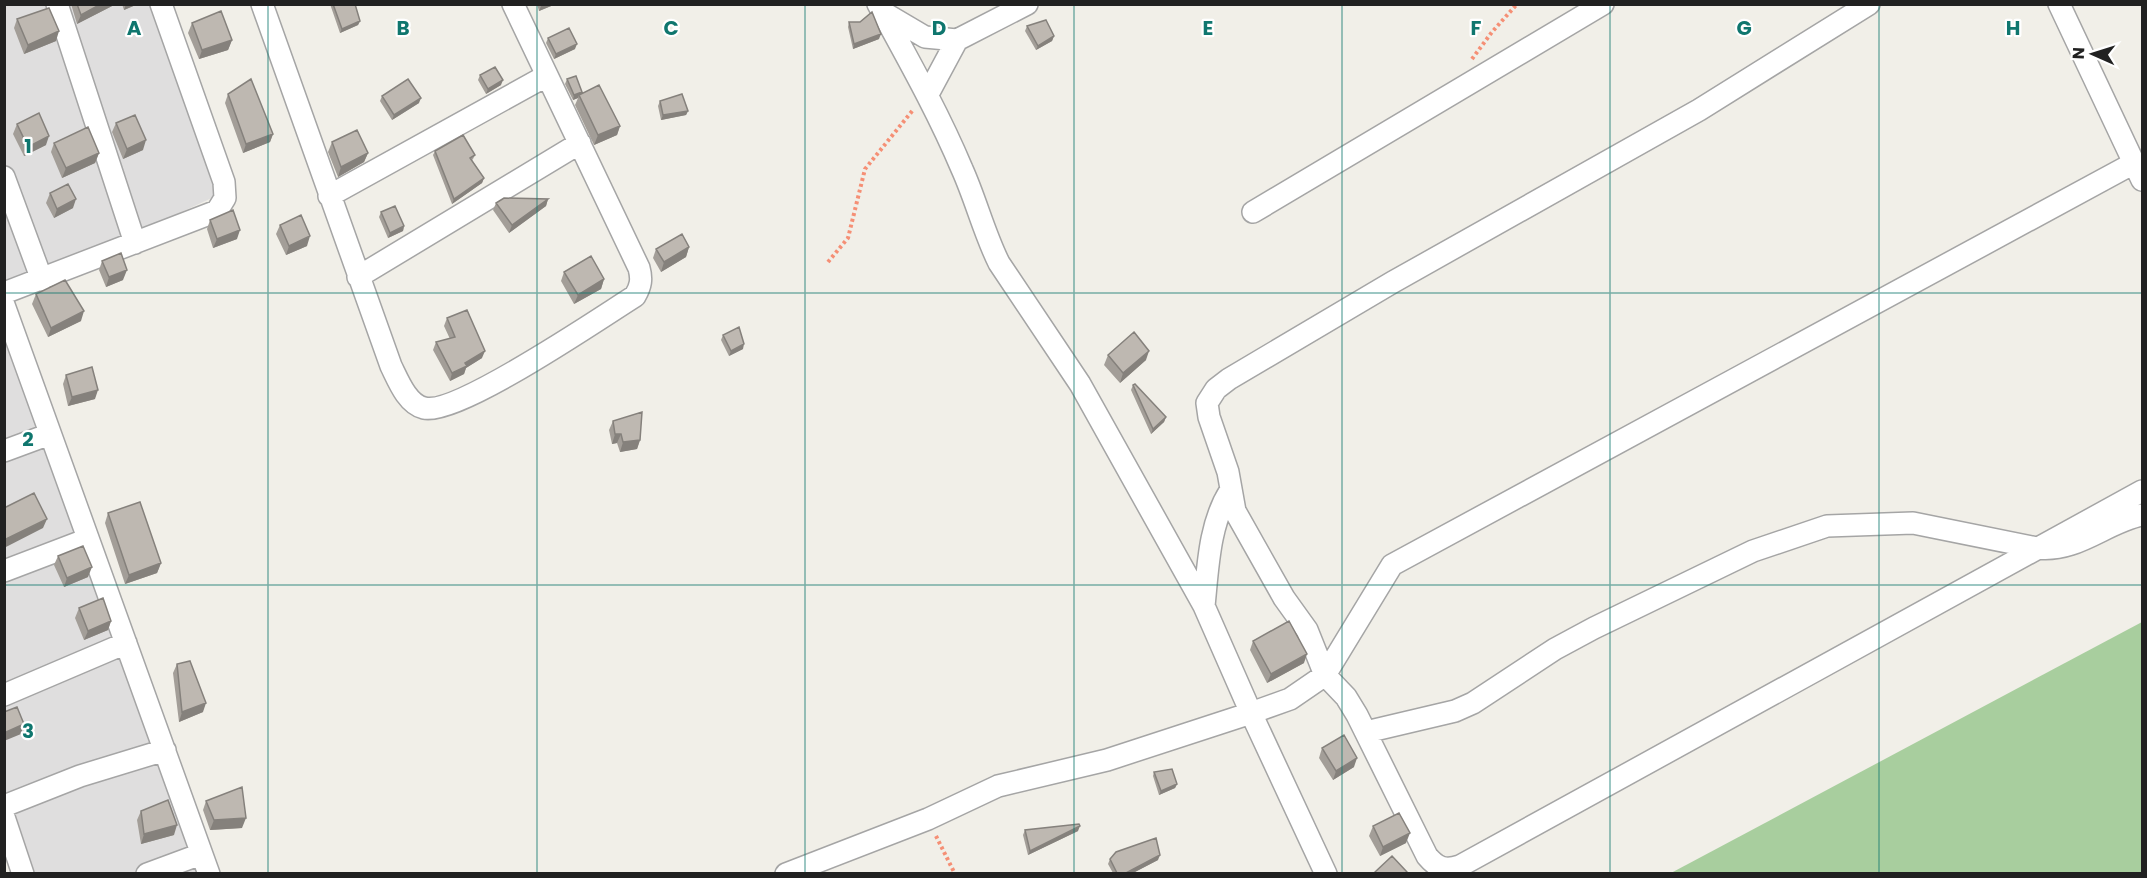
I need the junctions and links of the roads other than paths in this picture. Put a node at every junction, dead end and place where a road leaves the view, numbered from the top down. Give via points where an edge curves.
1 (57, 4) edge
2 (161, 4) edge
3 (262, 4) edge
4 (513, 4) edge
5 (1027, 4) edge
6 (1603, 4) edge
7 (1869, 4) edge
8 (2059, 4) edge
9 (880, 8) edge
10 (957, 40) junction
11 (546, 75) junction
12 (928, 94) junction
13 (580, 143) junction
14 (2138, 171) edge
15 (4, 177) edge
16 (329, 196) junction
17 (1253, 212) dead end
18 (135, 243) junction
19 (358, 277) junction
20 (42, 280) junction
21 (4, 293) edge
22 (4, 305) edge
23 (50, 434) junction
24 (4, 451) edge
25 (1230, 490) junction
26 (2142, 491) edge
27 (2142, 515) edge
28 (88, 539) junction
29 (2037, 548) junction
30 (4, 571) edge
31 (1204, 606) junction
32 (126, 644) junction
33 (1325, 675) junction
34 (4, 695) edge
35 (1251, 713) junction
36 (1366, 732) junction
37 (165, 750) junction
38 (4, 806) edge
39 (4, 817) edge
40 (201, 854) junction
41 (23, 873) edge
42 (147, 873) edge
43 (209, 873) edge
44 (786, 873) edge
45 (1326, 873) edge

1 - 18 street
2 - 18 street via 216,155 225,198 217,211
3 - 16 street
4 - 11 street
5 - 10 street
6 - 17 street
7 - 25 street via 1699,110 1393,282 1216,389 1207,403
8 - 14 street
9 - 10 street via 920,35
9 - 12 street
10 - 12 street
11 - 13 street
11 - 16 street
12 - 31 street via 999,263 1080,384
13 - 19 street
13 - 19 street via 639,268 639,289 635,296 529,362 475,393 439,408 424,408 413,402 391,366
14 - 33 street via 1392,565
15 - 20 street
16 - 19 street
18 - 20 street
20 - 21 street
22 - 23 street
23 - 24 street
23 - 28 street
25 - 31 street via 1211,542
25 - 33 street via 1245,532 1307,630
26 - 29 street
27 - 29 street via 2069,545
28 - 30 street
28 - 32 street
29 - 36 street via 1913,523 1827,526 1753,551 1594,628 1473,703 1455,711
29 - 36 street via 1471,861 1450,869 1442,868 1427,856
31 - 35 street
32 - 34 street
32 - 37 street
33 - 35 street via 1290,699
33 - 36 street via 1346,698
35 - 44 street via 1107,760 998,786 928,819
35 - 45 street
37 - 38 street via 80,776
37 - 40 street
39 - 41 street
40 - 42 street
40 - 43 street

